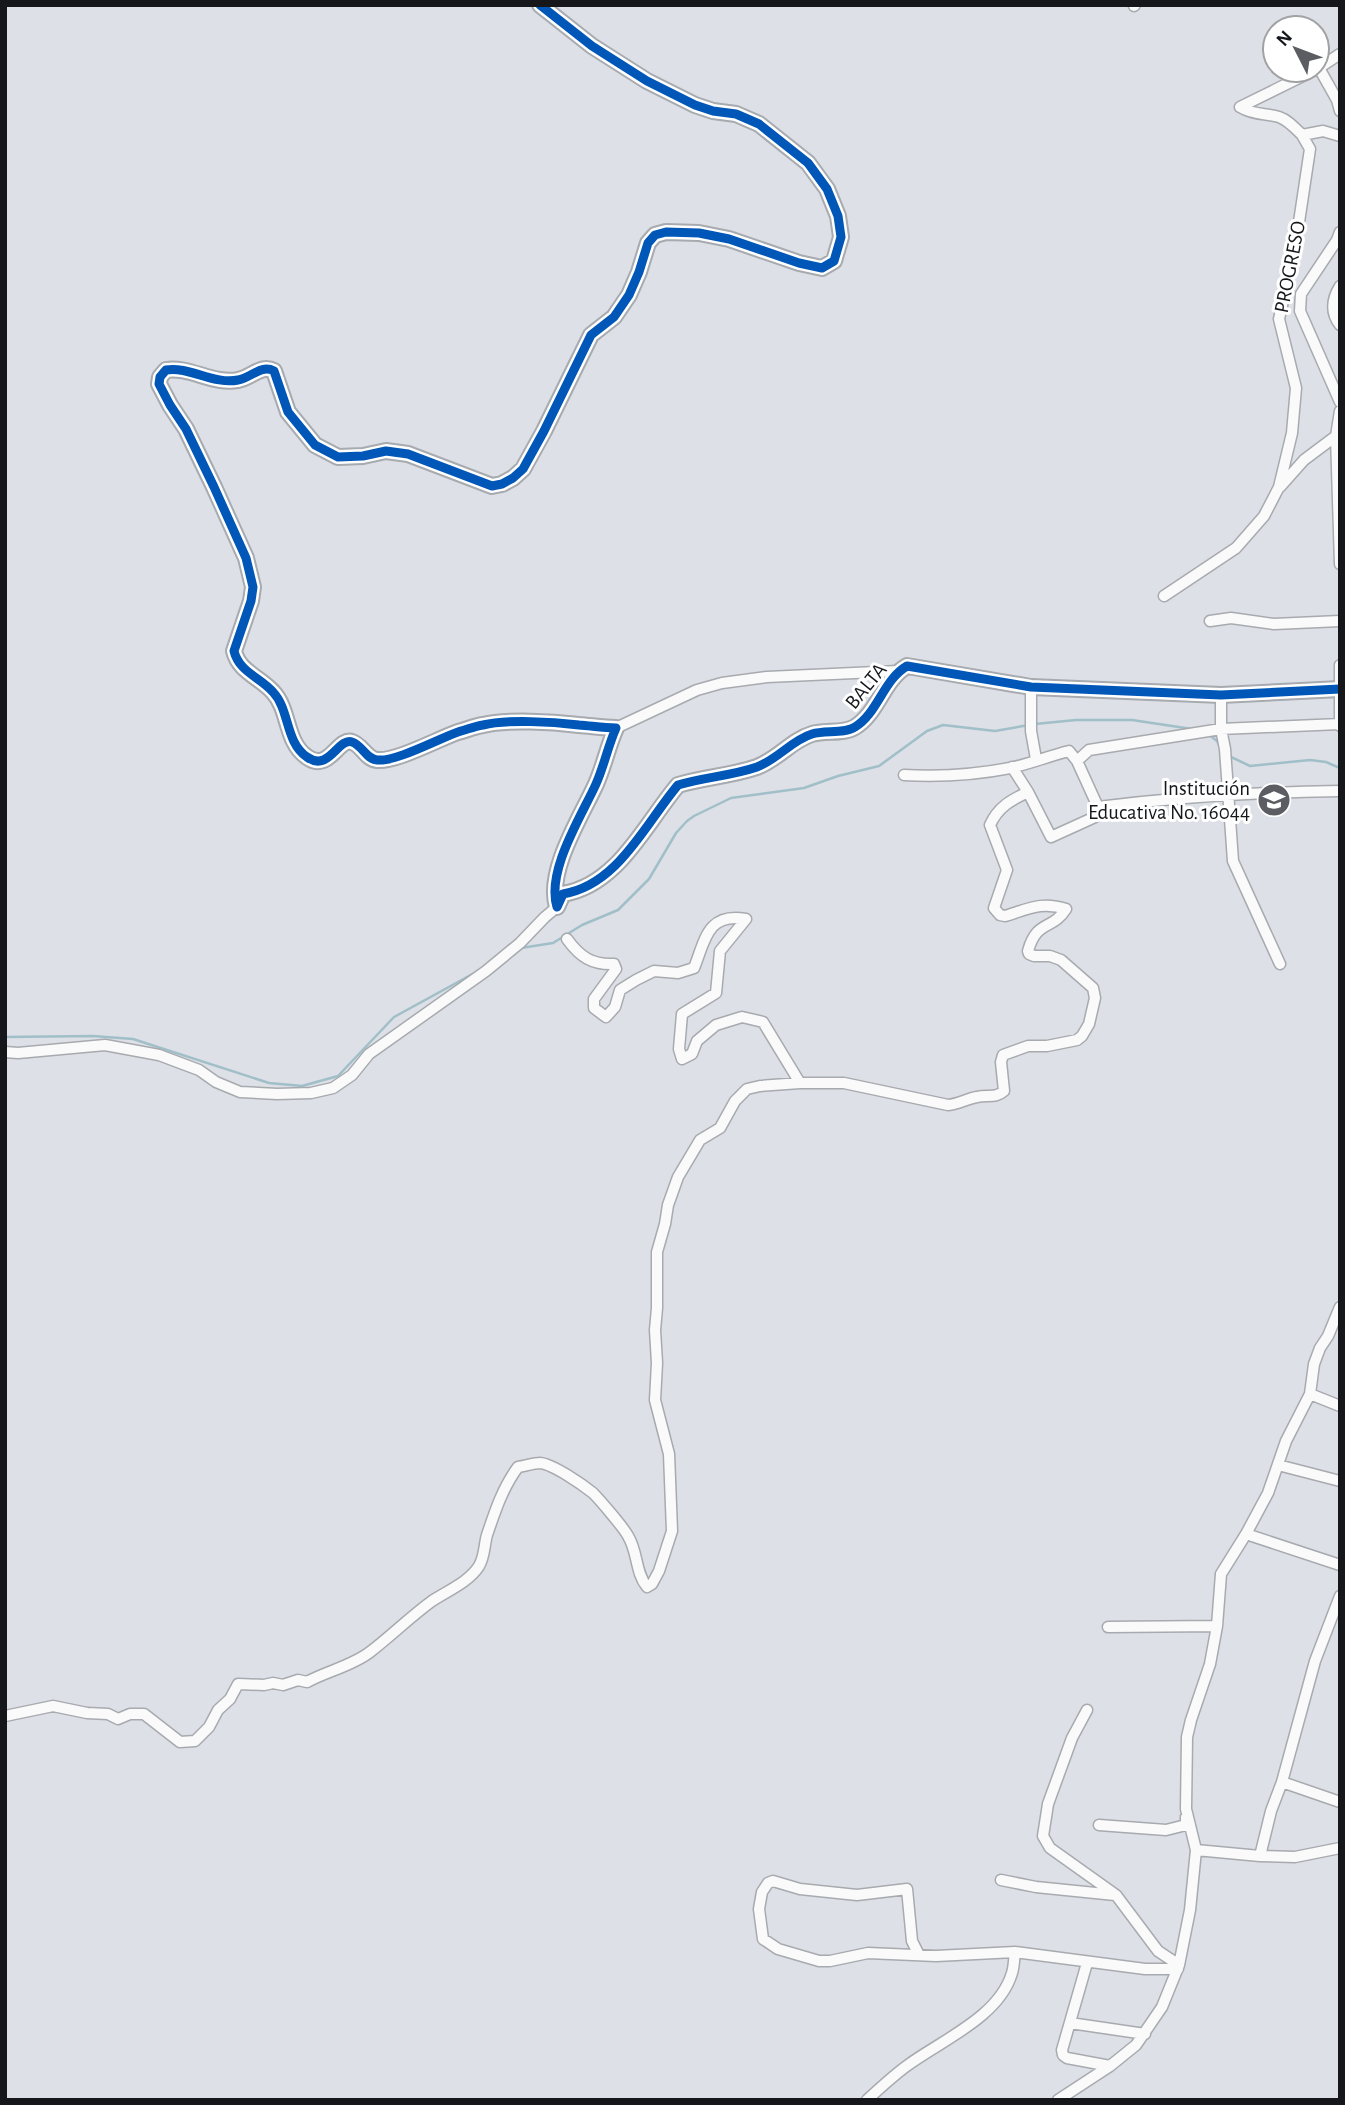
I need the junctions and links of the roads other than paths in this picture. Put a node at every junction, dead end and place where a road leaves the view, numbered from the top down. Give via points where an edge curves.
1 (540, 5) edge
2 (1287, 84) edge
3 (1327, 84) edge
4 (1340, 111) edge
5 (1302, 135) junction
6 (1340, 136) edge
7 (1340, 232) edge
8 (1340, 286) edge
9 (1340, 325) edge
10 (1340, 402) edge
11 (1340, 411) edge
12 (1336, 436) junction
13 (1279, 488) junction
14 (1339, 496) edge
15 (1340, 564) edge
16 (1164, 596) dead end
17 (1210, 621) dead end
18 (1340, 621) edge
19 (1340, 666) edge
20 (898, 671) junction
21 (1031, 687) junction
22 (1340, 689) edge
23 (1221, 695) junction
24 (1340, 725) edge
25 (616, 728) junction
26 (1221, 729) junction
27 (1036, 759) junction
28 (1077, 761) junction
29 (1012, 767) junction
30 (904, 775) dead end
31 (1340, 791) edge
32 (1028, 792) junction
33 (1227, 794) junction
34 (1098, 807) junction
35 (560, 901) junction
36 (567, 939) dead end
37 (1279, 964) dead end
38 (5, 1052) edge
39 (800, 1083) junction
40 (1340, 1307) edge
41 (1310, 1394) junction
42 (1340, 1406) edge
43 (1278, 1465) junction
44 (1340, 1481) edge
45 (1246, 1534) junction
46 (1340, 1565) edge
47 (1340, 1596) edge
48 (1217, 1626) junction
49 (1108, 1627) dead end
50 (1087, 1710) dead end
51 (5, 1716) edge
52 (1282, 1782) junction
53 (1340, 1802) edge
54 (1186, 1809) junction
55 (1099, 1825) dead end
56 (1340, 1848) edge
57 (1196, 1850) junction
58 (1260, 1856) junction
59 (1002, 1880) dead end
60 (1116, 1895) junction
61 (1015, 1952) junction
62 (919, 1955) junction
63 (1087, 1963) junction
64 (1179, 1967) junction
65 (1070, 2023) junction
66 (1145, 2034) junction
67 (1110, 2066) junction
68 (867, 2100) edge
69 (1058, 2100) edge

1 - 25 street via 647,81 712,111 736,114 759,124 808,163 828,189 838,215 841,237 834,261 822,268 699,233 655,235 629,295 614,317 591,335 523,469 492,486 408,454 386,451 338,457 314,445 288,412 271,369 238,380 166,370 159,384 186,429 246,558 253,587 233,651 235,658 273,692 293,739 309,759 328,758 349,741 370,758 391,758 485,724
2 - 5 street via 1240,107 1278,117
3 - 4 street
5 - 6 street via 1323,131
5 - 13 street, PROGRESO via 1310,149 1279,319 1296,388 1292,433
7 - 10 street via 1301,294 1300,311
8 - 9 street via 1332,307
11 - 12 street
12 - 13 street via 1304,460
12 - 14 street
13 - 16 street, PROGRESO via 1264,516 1236,548
14 - 15 street
17 - 18 street
19 - 22 street
20 - 21 street, BALTA via 906,666
20 - 25 street via 722,682
20 - 35 street, BALTA via 853,728 811,734 758,766 678,785 600,880
21 - 23 street, BALTA
21 - 27 street
22 - 23 street, BALTA
22 - 24 street
23 - 26 street
24 - 26 street
25 - 35 street via 566,846 555,888
26 - 28 street via 1089,750
26 - 33 street
27 - 28 street via 1069,751
27 - 29 street
28 - 34 street
29 - 30 street via 939,777
29 - 32 street
31 - 33 street
32 - 34 street via 1051,837 1095,817
32 - 39 street via 1005,803 990,825 1007,870 995,908 1005,916 1045,905 1066,909 1060,918 1037,931 1028,951 1061,960 1093,988 1095,998 1082,1036 1003,1055 1001,1094 959,1104 844,1083
33 - 34 street
33 - 37 street via 1233,861
35 - 38 street via 531,934 369,1054 352,1075 333,1088 277,1094 240,1092 159,1055 105,1045
36 - 39 street via 590,962 614,964 616,969 594,999 594,1008 606,1017 620,990 654,971 678,973 694,968 704,938 715,924 746,919 720,951 716,993 682,1014 682,1059 692,1054 697,1041 716,1025 742,1017 763,1022
39 - 51 street via 747,1089 720,1128 700,1140 668,1205 657,1252 655,1400 669,1454 672,1531 652,1584 648,1587 638,1571 628,1535 595,1495 541,1463 518,1467 507,1482 479,1566 466,1578 369,1653 345,1666 307,1682 239,1684 195,1741 180,1742 149,1717 136,1713 118,1719 53,1706
40 - 41 street via 1314,1364
41 - 42 street
41 - 43 street
43 - 44 street
43 - 45 street
45 - 46 street
45 - 48 street via 1221,1574
47 - 52 street via 1315,1661
48 - 49 street
48 - 54 street via 1187,1737
50 - 60 street via 1048,1804 1044,1836 1051,1848
52 - 53 street
52 - 58 street
54 - 55 street via 1186,1825 1166,1830
54 - 57 street
56 - 58 street via 1295,1857
57 - 58 street
57 - 64 street
59 - 60 street
60 - 64 street via 1158,1951
61 - 62 street
61 - 63 street
61 - 68 street via 1012,1974 991,2006
62 - 62 street via 912,1941 907,1889 857,1895 773,1881 762,1892 762,1937 778,1949 819,1961 868,1953
63 - 64 street
63 - 65 street
64 - 66 street
65 - 66 street
65 - 67 street via 1063,2055
66 - 67 street
67 - 69 street

